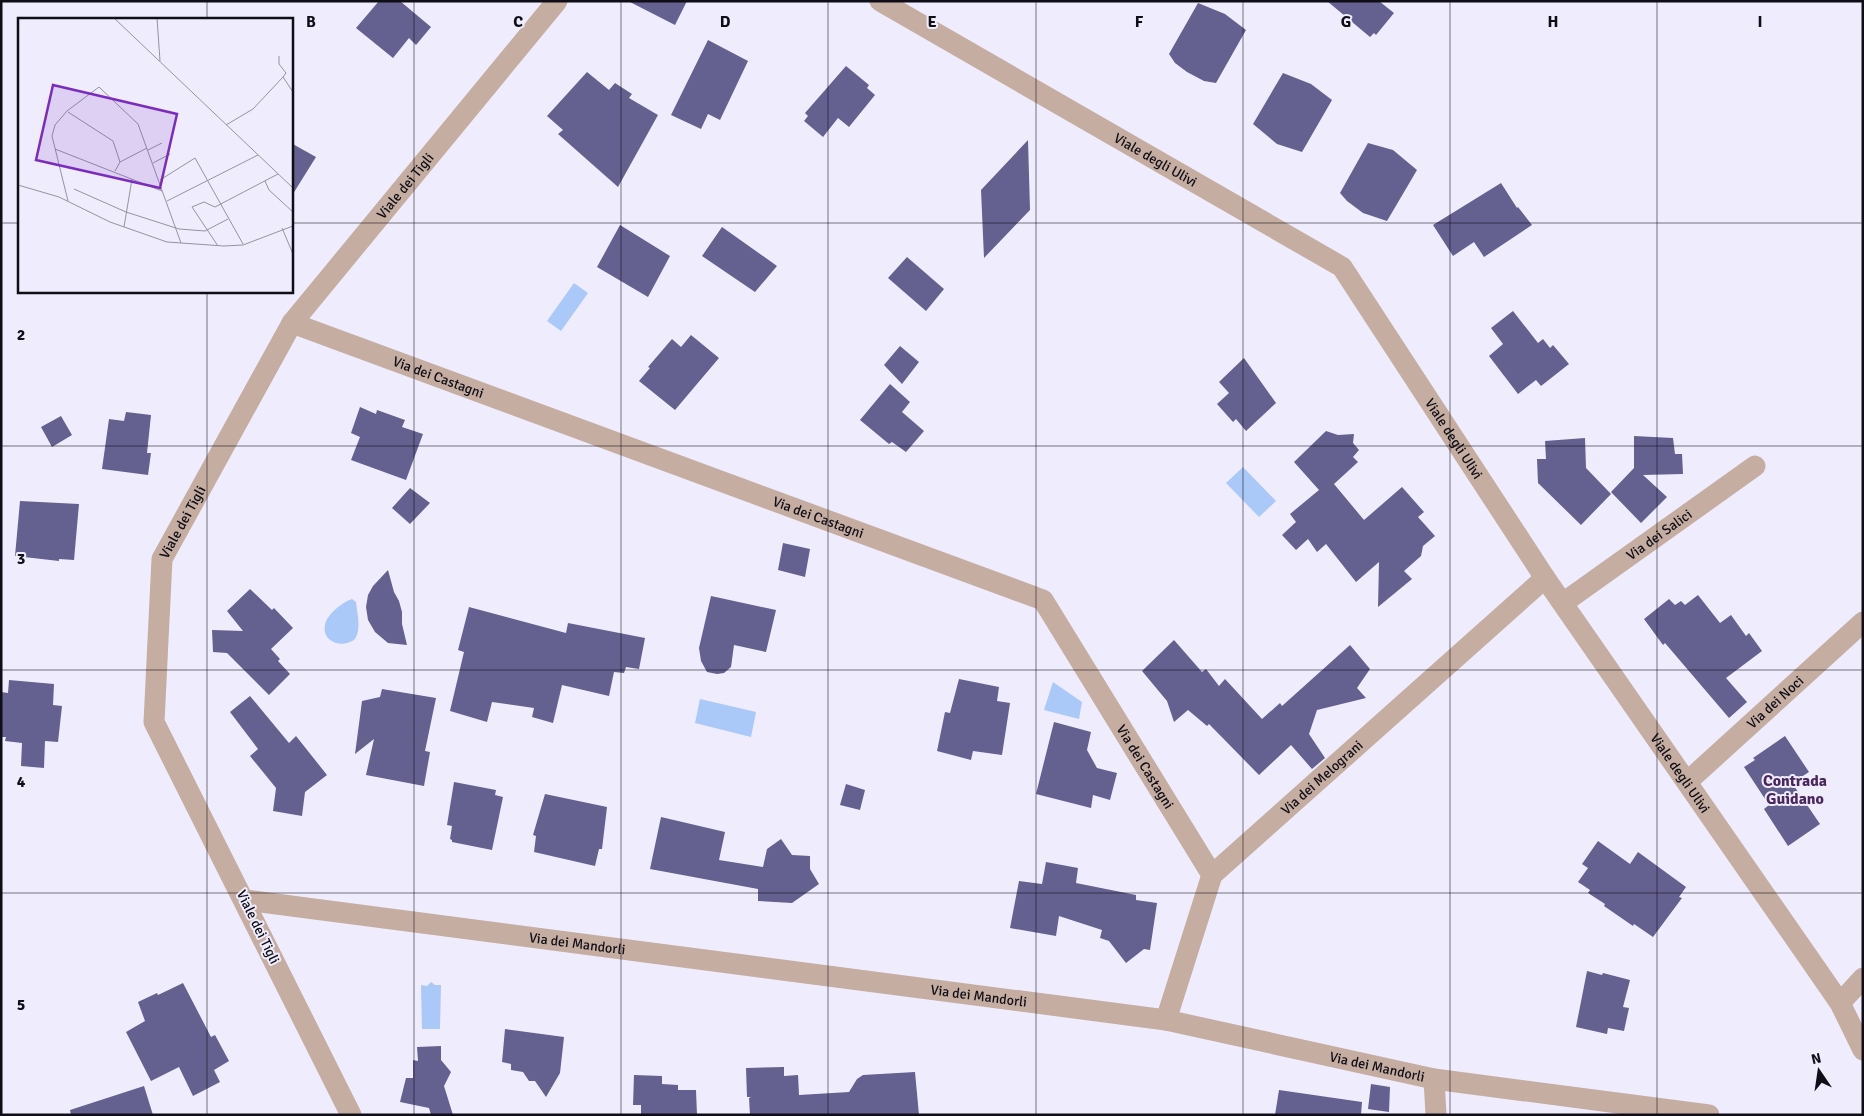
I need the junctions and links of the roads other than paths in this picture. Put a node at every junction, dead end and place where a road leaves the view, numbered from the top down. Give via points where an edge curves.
1 (557, 1) edge
2 (880, 1) edge
3 (292, 323) junction
4 (1755, 466) dead end
5 (1545, 578) junction
6 (1563, 603) junction
7 (1863, 622) edge
8 (1687, 782) junction
9 (1212, 875) junction
10 (245, 900) junction
11 (1863, 978) edge
12 (1840, 1002) junction
13 (1166, 1020) junction
14 (1863, 1050) edge
15 (1434, 1079) junction
16 (351, 1115) edge
17 (1436, 1115) edge
18 (1709, 1115) edge

1 - 3 street, Viale dei Tigli
2 - 5 street, Viale degli Ulivi via 1342,266
3 - 9 street, Via dei Castagni via 1043,600
3 - 10 street, Viale dei Tigli via 162,559 154,722
4 - 6 street, Via dei Salici
5 - 6 street, Viale degli Ulivi
5 - 9 street, Via dei Melograni
6 - 8 street, Viale degli Ulivi
7 - 8 street, Via dei Noci
8 - 12 street, Viale degli Ulivi
9 - 13 street
10 - 13 street, Via dei Mandorli
10 - 16 street, Viale dei Tigli
11 - 12 street
12 - 14 street, Viale degli Ulivi
13 - 15 street, Via dei Mandorli
15 - 17 street
15 - 18 street, Via dei Mandorli

